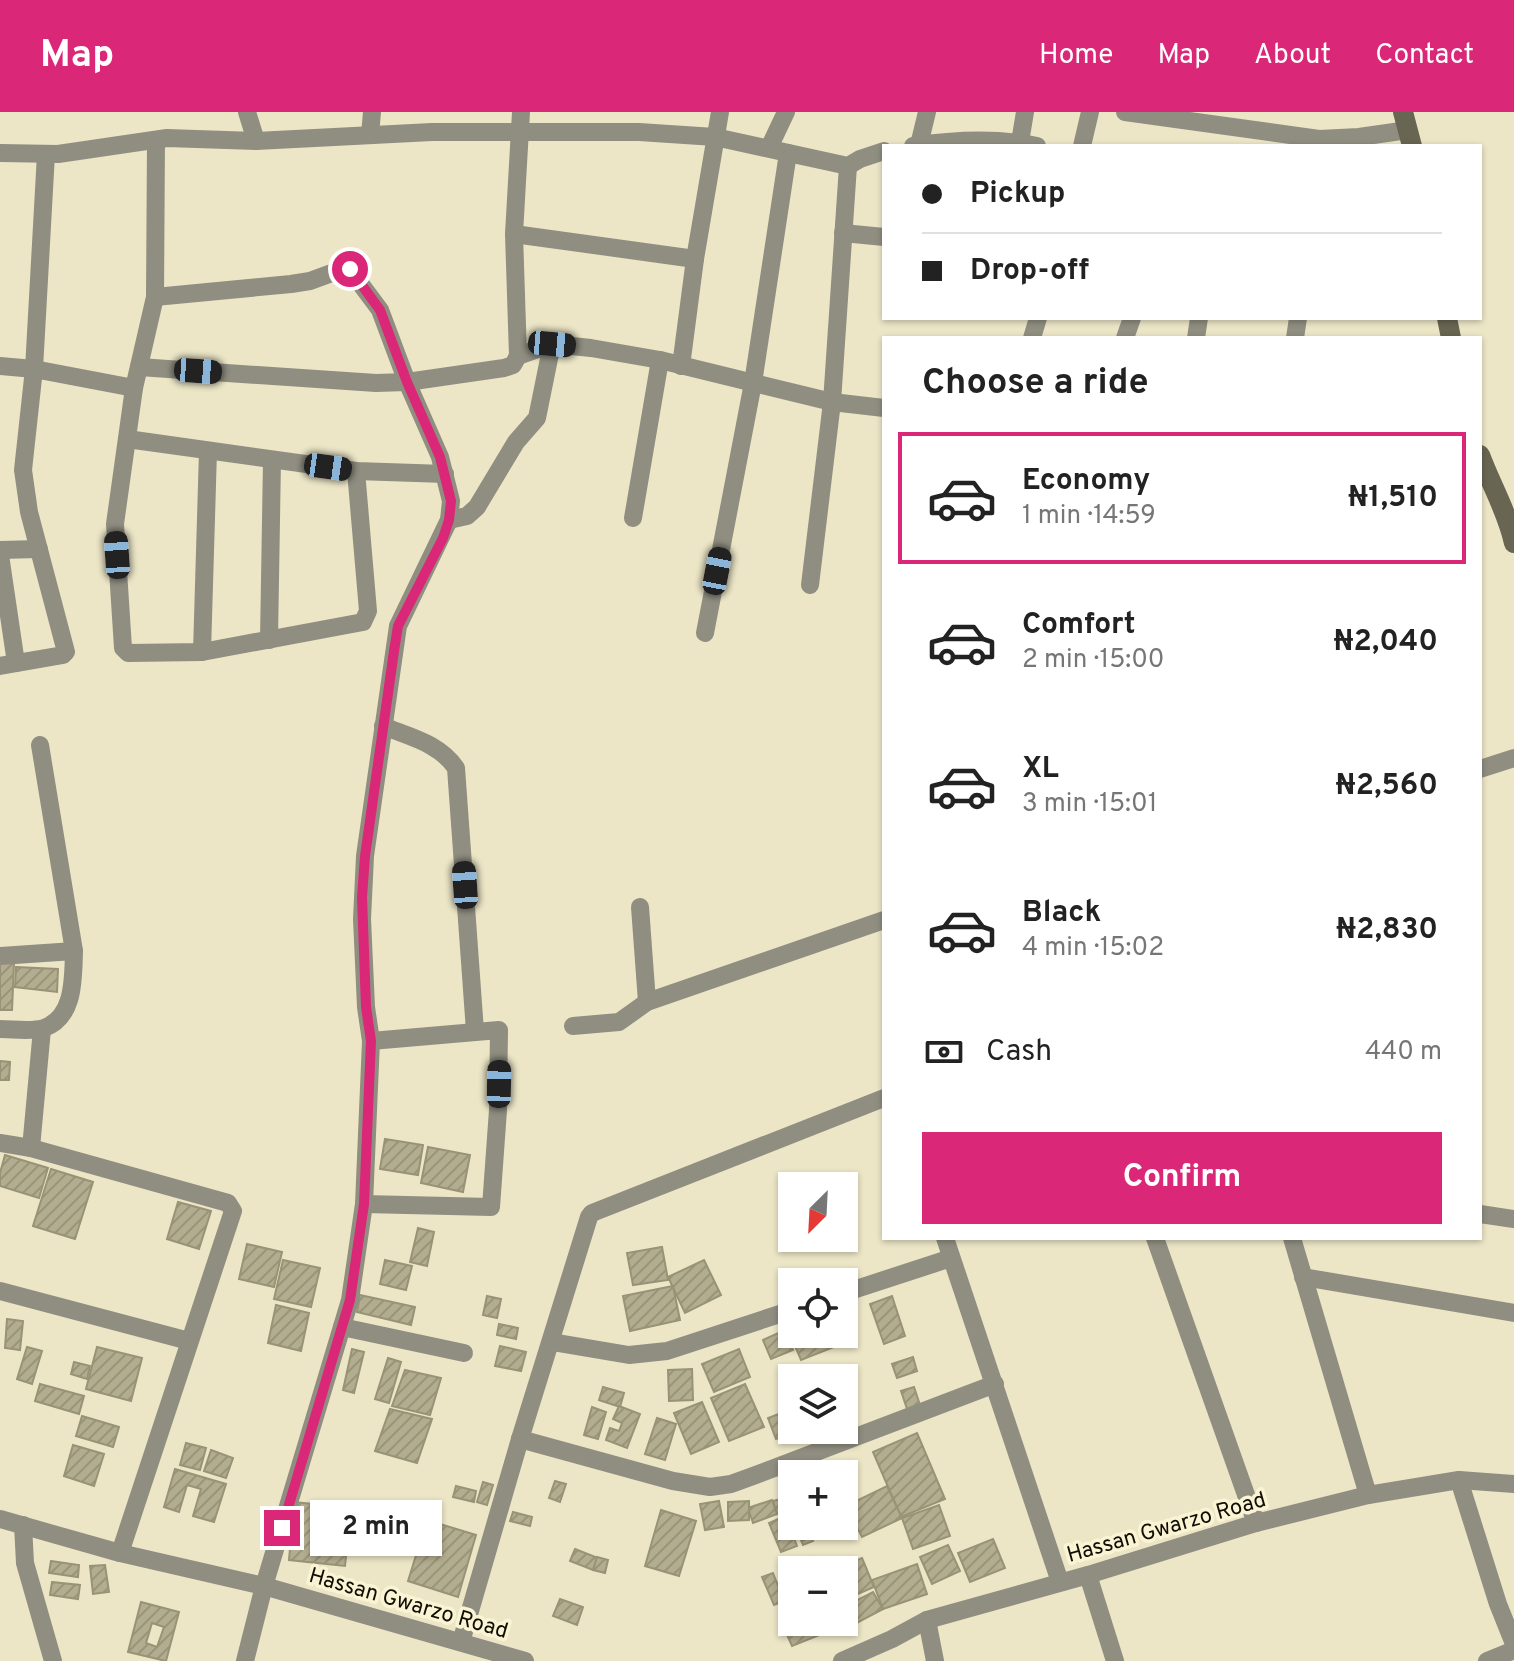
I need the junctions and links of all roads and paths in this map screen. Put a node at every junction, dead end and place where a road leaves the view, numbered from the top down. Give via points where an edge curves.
1 (247, 112) edge
2 (372, 112) edge
3 (521, 112) edge
4 (720, 112) edge
5 (786, 112) edge
6 (927, 112) edge
7 (1025, 112) edge
8 (1090, 112) edge
9 (1125, 112) edge
10 (1408, 129) edge
11 (520, 132) junction
12 (370, 135) junction
13 (715, 137) junction
14 (156, 140) junction
15 (256, 141) junction
16 (919, 144) edge
17 (976, 144) edge
18 (1029, 144) edge
19 (1082, 144) edge
20 (769, 148) junction
21 (882, 152) edge
22 (0, 153) edge
23 (788, 153) junction
24 (46, 154) junction
25 (848, 166) junction
26 (843, 233) junction
27 (514, 234) junction
28 (882, 237) edge
29 (695, 259) junction
30 (155, 297) junction
31 (552, 344) junction
32 (518, 356) junction
33 (660, 360) junction
34 (0, 366) edge
35 (681, 366) junction
36 (139, 367) junction
37 (34, 369) junction
38 (407, 382) junction
39 (753, 383) junction
40 (134, 388) junction
41 (832, 402) junction
42 (882, 408) edge
43 (127, 439) junction
44 (208, 451) junction
45 (272, 460) junction
46 (1482, 460) edge
47 (356, 471) junction
48 (445, 474) junction
49 (633, 518) dead end
50 (449, 520) junction
51 (1513, 534) edge
52 (39, 549) junction
53 (0, 552) edge
54 (810, 585) dead end
55 (705, 633) dead end
56 (269, 640) junction
57 (202, 652) junction
58 (8, 665) edge
59 (383, 726) junction
60 (40, 745) dead end
61 (1514, 758) edge
62 (1482, 768) edge
63 (640, 907) dead end
64 (882, 921) edge
65 (74, 951) junction
66 (0, 956) edge
67 (647, 1002) junction
68 (573, 1026) dead end
69 (0, 1029) edge
70 (42, 1029) junction
71 (475, 1031) junction
72 (371, 1041) junction
73 (882, 1099) edge
74 (0, 1143) edge
75 (31, 1148) junction
76 (364, 1204) junction
77 (1482, 1214) edge
78 (1514, 1219) edge
79 (946, 1240) edge
80 (1156, 1240) edge
81 (1293, 1240) edge
82 (951, 1258) junction
83 (1303, 1277) junction
84 (858, 1288) edge
85 (0, 1291) edge
86 (1514, 1313) edge
87 (778, 1315) edge
88 (342, 1327) junction
89 (189, 1341) junction
90 (552, 1342) junction
91 (464, 1353) dead end
92 (995, 1384) junction
93 (520, 1439) junction
94 (1459, 1480) junction
95 (1514, 1484) edge
96 (1368, 1495) junction
97 (0, 1519) edge
98 (1256, 1523) junction
99 (23, 1525) junction
100 (120, 1553) junction
101 (1088, 1575) junction
102 (1060, 1582) junction
103 (264, 1586) junction
104 (927, 1620) junction
105 (461, 1642) junction
106 (1514, 1644) edge
107 (1514, 1650) edge
108 (53, 1661) edge
109 (245, 1661) edge
110 (525, 1661) edge
111 (842, 1661) edge
112 (935, 1661) edge
113 (1115, 1661) edge
114 (1487, 1661) edge

1 - 15 street
2 - 12 street
3 - 11 street
4 - 13 street
5 - 20 street
6 - 16 street
7 - 18 street
8 - 19 street
9 - 10 street via 1319,139
11 - 12 street
11 - 13 street
11 - 27 street
12 - 15 street
13 - 20 street
13 - 29 street
14 - 15 street
14 - 24 street
14 - 30 street
17 - 18 street
20 - 23 street
21 - 25 street
22 - 24 street
23 - 25 street
23 - 39 street
24 - 37 street
25 - 26 street
26 - 28 street
26 - 41 street
27 - 29 street
27 - 32 street
29 - 35 street
30 - 36 street
30 - 38 street via 301,282 348,267 380,310
31 - 32 street
31 - 33 street
31 - 50 street via 537,418 477,507
32 - 38 street via 504,368
33 - 35 street
33 - 49 street
34 - 37 street
35 - 39 street
36 - 38 street
36 - 40 street
37 - 40 street
37 - 52 street via 23,470
38 - 48 street
39 - 41 street
39 - 55 street
40 - 43 street
41 - 42 street
41 - 54 street
43 - 44 street
43 - 57 street via 115,524 123,648 135,655
44 - 45 street
44 - 57 street
45 - 47 street
45 - 56 street
46 - 51 street
47 - 48 street
47 - 56 street via 366,617 363,622
48 - 50 street
50 - 59 street via 398,626
52 - 53 street
52 - 58 street via 66,652
53 - 58 street
56 - 57 street
59 - 71 street via 435,746 456,768
59 - 72 street via 362,897
60 - 65 street
61 - 62 street
63 - 67 street
64 - 67 street
65 - 66 street
65 - 70 street via 73,983 61,1020
67 - 68 street via 619,1022
69 - 70 street
70 - 75 street
71 - 72 street
71 - 76 street via 500,1032 492,1206
72 - 76 street
73 - 90 street via 592,1213
74 - 75 street
75 - 89 street via 231,1206
76 - 88 street
77 - 78 street
79 - 82 street
80 - 98 street
81 - 83 street
82 - 84 street
82 - 92 street
83 - 86 street
83 - 96 street
85 - 89 street
87 - 90 street via 667,1351 629,1355
88 - 91 street
88 - 103 street
89 - 100 street
90 - 93 street
92 - 93 street via 731,1484 710,1487
92 - 102 street
93 - 105 street
94 - 95 street, Hassan Gwarzo Road
94 - 96 street, Hassan Gwarzo Road
94 - 106 street
96 - 98 street, Hassan Gwarzo Road
97 - 99 street, Hassan Gwarzo Road
98 - 101 street, Hassan Gwarzo Road
99 - 100 street, Hassan Gwarzo Road
99 - 108 street via 25,1563
100 - 103 street, Hassan Gwarzo Road
101 - 102 street, Hassan Gwarzo Road
101 - 113 street
102 - 104 street, Hassan Gwarzo Road
103 - 105 street, Hassan Gwarzo Road
103 - 109 street
104 - 111 street, Hassan Gwarzo Road
104 - 112 street
105 - 110 street, Hassan Gwarzo Road
107 - 114 street

